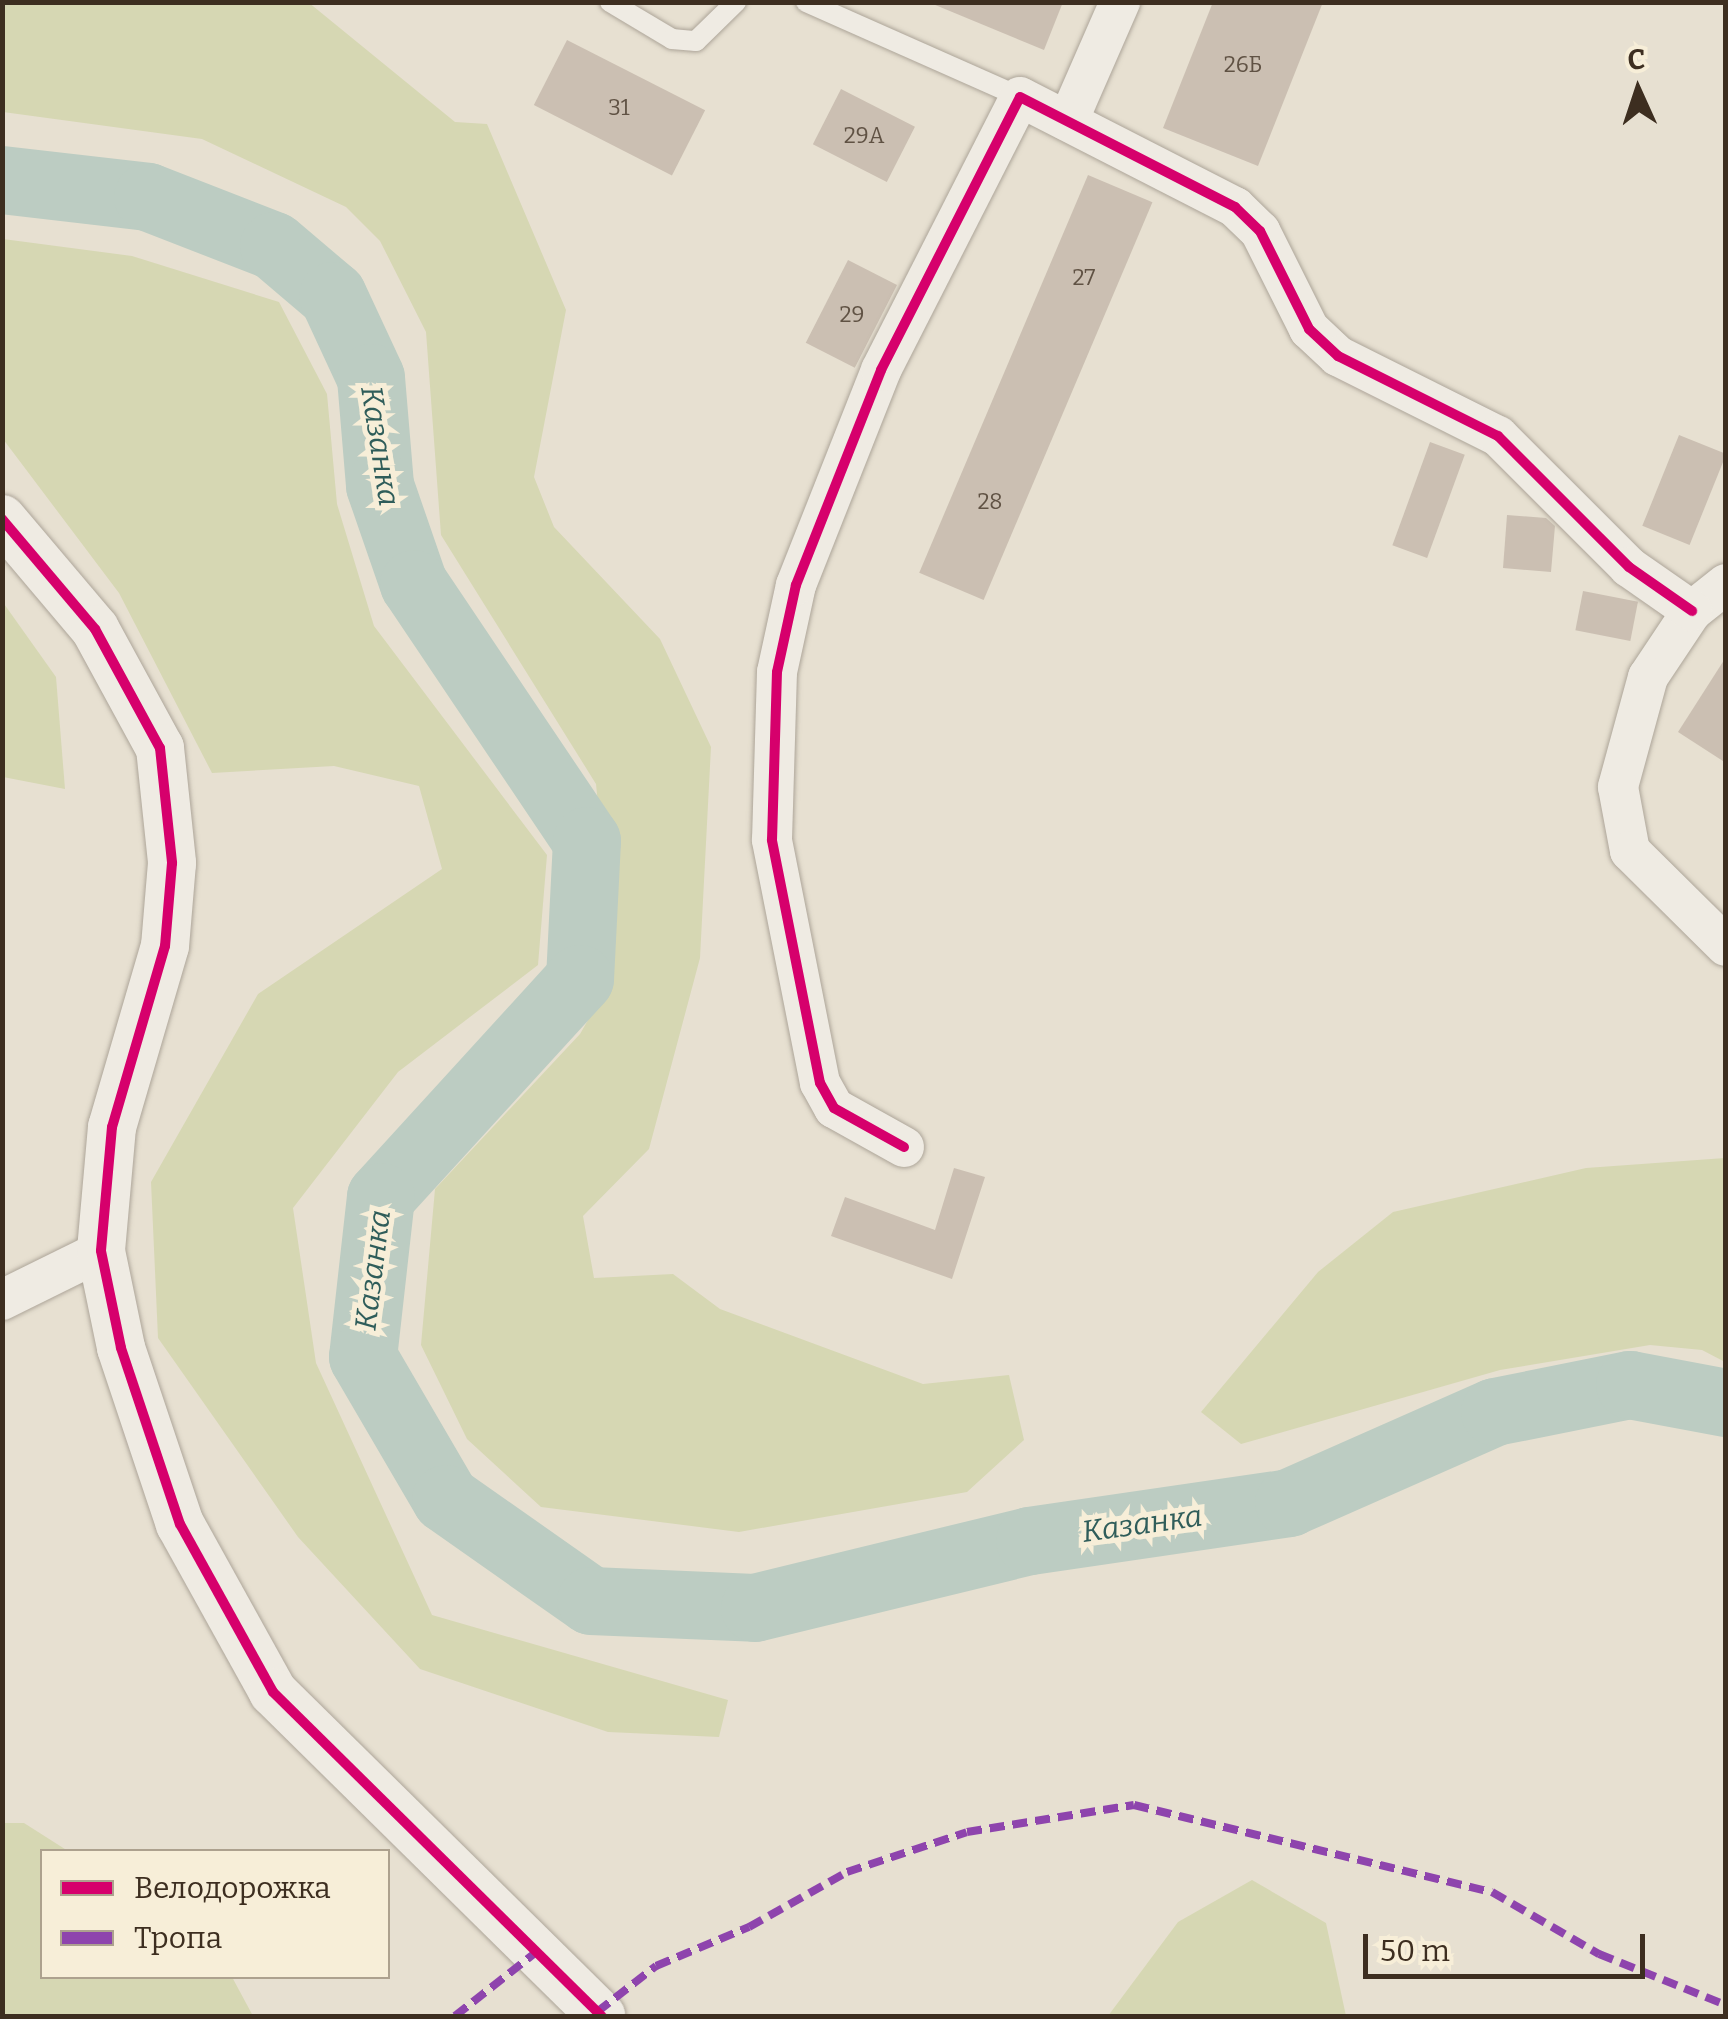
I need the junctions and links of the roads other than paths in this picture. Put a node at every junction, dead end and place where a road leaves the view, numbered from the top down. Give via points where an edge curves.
1 (610, 2) edge
2 (736, 2) edge
3 (806, 2) edge
4 (1120, 2) edge
5 (1020, 96) junction
6 (1068, 120) junction
7 (2, 518) edge
8 (1726, 584) edge
9 (1692, 611) junction
10 (1726, 946) edge
11 (904, 1147) dead end
12 (101, 1251) junction
13 (2, 1300) edge
14 (601, 2016) edge

1 - 2 lane via 672,39 696,41
3 - 5 lane
4 - 6 street
5 - 6 street
5 - 11 street via 881,370 796,586 777,672 772,840 820,1083 834,1108
6 - 9 street via 1236,208 1260,231 1309,329 1338,356 1498,436 1629,567
7 - 12 street via 96,629 160,748 172,863 165,946 112,1127
8 - 9 street
9 - 10 street via 1648,677 1618,786 1630,852
12 - 13 street
12 - 14 street via 122,1348 180,1524 274,1692

